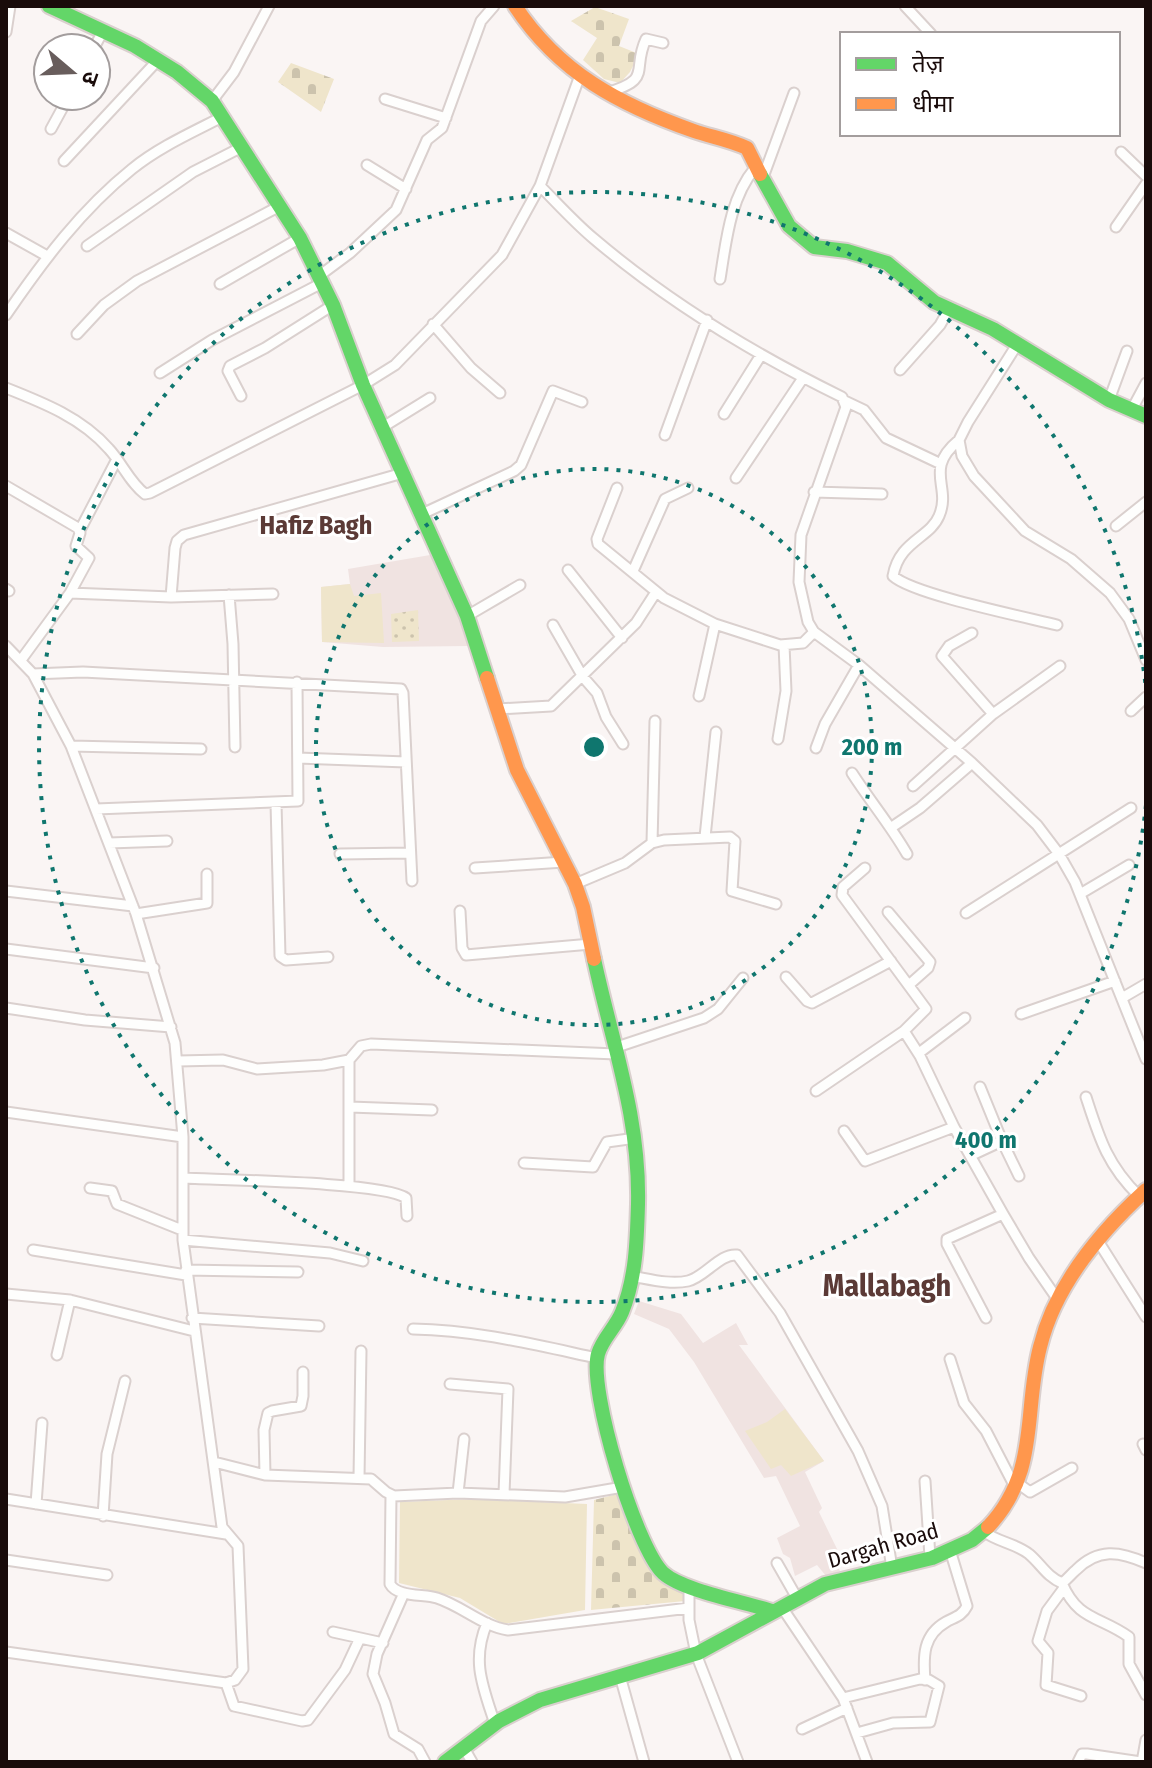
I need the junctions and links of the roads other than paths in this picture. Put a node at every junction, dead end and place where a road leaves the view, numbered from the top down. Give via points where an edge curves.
1 (10, 6) edge
2 (49, 6) edge
3 (269, 6) edge
4 (494, 6) edge
5 (515, 6) edge
6 (905, 6) edge
7 (79, 11) edge
8 (103, 31) joint
9 (6, 32) edge
10 (929, 32) edge
11 (663, 43) dead end
12 (158, 60) junction
13 (579, 78) junction
14 (606, 93) junction
15 (794, 93) dead end
16 (385, 99) dead end
17 (212, 101) junction
18 (60, 112) edge
19 (224, 116) junction
20 (446, 118) junction
21 (51, 129) dead end
22 (242, 147) junction
23 (1121, 152) dead end
24 (64, 161) dead end
25 (367, 165) dead end
26 (759, 174) junction
27 (1146, 176) edge
28 (1146, 184) edge
29 (540, 186) junction
30 (406, 189) junction
31 (278, 207) junction
32 (1116, 227) dead end
33 (6, 233) edge
34 (300, 238) junction
35 (87, 246) dead end
36 (47, 256) junction
37 (720, 279) dead end
38 (320, 280) junction
39 (220, 284) dead end
40 (333, 305) junction
41 (949, 309) junction
42 (6, 315) edge
43 (707, 320) junction
44 (433, 324) junction
45 (77, 334) dead end
46 (1018, 343) junction
47 (1127, 351) dead end
48 (761, 355) junction
49 (900, 370) dead end
50 (160, 373) dead end
51 (803, 378) junction
52 (1146, 383) edge
53 (363, 385) junction
54 (6, 388) edge
55 (500, 393) dead end
56 (241, 396) dead end
57 (430, 398) dead end
58 (1109, 400) junction
59 (845, 401) junction
60 (582, 402) dead end
61 (1131, 411) junction
62 (724, 414) dead end
63 (1146, 416) edge
64 (383, 427) junction
65 (665, 435) dead end
66 (959, 440) junction
67 (117, 459) junction
68 (941, 464) junction
69 (403, 473) junction
70 (736, 478) dead end
71 (6, 486) edge
72 (617, 488) dead end
73 (688, 488) dead end
74 (814, 492) junction
75 (882, 494) dead end
76 (1146, 502) edge
77 (422, 514) junction
78 (1116, 526) dead end
79 (80, 530) junction
80 (568, 570) dead end
81 (633, 571) junction
82 (520, 585) dead end
83 (656, 592) junction
84 (70, 593) junction
85 (273, 594) dead end
86 (229, 595) junction
87 (171, 597) junction
88 (467, 616) junction
89 (715, 624) junction
90 (553, 625) dead end
91 (1057, 625) dead end
92 (814, 632) junction
93 (972, 633) dead end
94 (622, 638) junction
95 (784, 645) junction
96 (6, 646) edge
97 (21, 660) junction
98 (1146, 660) edge
99 (859, 665) junction
100 (1060, 666) dead end
101 (33, 674) junction
102 (583, 677) junction
103 (234, 679) junction
104 (297, 682) junction
105 (699, 696) dead end
106 (1146, 697) edge
107 (498, 709) junction
108 (1131, 711) dead end
109 (993, 714) junction
110 (655, 721) dead end
111 (716, 732) dead end
112 (778, 739) dead end
113 (623, 744) dead end
114 (71, 746) junction
115 (235, 747) dead end
116 (816, 748) dead end
117 (954, 748) junction
118 (201, 749) dead end
119 (298, 758) junction
120 (406, 762) junction
121 (972, 763) junction
122 (852, 773) dead end
123 (913, 786) dead end
124 (276, 803) junction
125 (1131, 808) dead end
126 (96, 809) junction
127 (892, 827) junction
128 (705, 837) junction
129 (167, 841) dead end
130 (109, 843) junction
131 (652, 843) junction
132 (409, 853) junction
133 (340, 854) dead end
134 (907, 854) dead end
135 (1059, 854) junction
136 (564, 862) junction
137 (1129, 865) dead end
138 (475, 868) dead end
139 (865, 868) dead end
140 (207, 874) dead end
141 (412, 881) dead end
142 (575, 884) junction
143 (6, 891) edge
144 (1080, 894) junction
145 (776, 904) dead end
146 (134, 910) junction
147 (460, 911) dead end
148 (888, 912) dead end
149 (966, 913) dead end
150 (591, 944) junction
151 (6, 949) edge
152 (328, 957) dead end
153 (891, 961) junction
154 (154, 968) junction
155 (786, 977) dead end
156 (743, 978) dead end
157 (1115, 981) junction
158 (910, 984) junction
159 (1146, 984) edge
160 (1122, 998) junction
161 (6, 1008) edge
162 (1021, 1014) dead end
163 (965, 1018) dead end
164 (171, 1027) junction
165 (904, 1031) junction
166 (615, 1051) junction
167 (919, 1053) junction
168 (1146, 1059) edge
169 (349, 1060) junction
170 (178, 1061) junction
171 (980, 1087) dead end
172 (816, 1091) dead end
173 (1086, 1097) dead end
174 (350, 1107) junction
175 (432, 1110) dead end
176 (6, 1112) edge
177 (954, 1127) junction
178 (844, 1131) dead end
179 (183, 1137) junction
180 (636, 1138) junction
181 (1002, 1141) junction
182 (972, 1155) junction
183 (524, 1163) dead end
184 (1019, 1176) dead end
185 (184, 1178) junction
186 (349, 1186) junction
187 (90, 1188) dead end
188 (1142, 1193) edge
189 (1003, 1214) junction
190 (407, 1216) dead end
191 (182, 1235) junction
192 (1098, 1241) junction
193 (33, 1250) dead end
194 (363, 1261) dead end
195 (298, 1272) dead end
196 (186, 1273) junction
197 (631, 1276) junction
198 (6, 1294) edge
199 (70, 1300) junction
200 (1058, 1300) junction
201 (1146, 1317) edge
202 (192, 1318) junction
203 (986, 1318) dead end
204 (319, 1326) dead end
205 (413, 1329) dead end
206 (194, 1331) junction
207 (361, 1351) dead end
208 (57, 1355) dead end
209 (597, 1358) junction
210 (950, 1359) dead end
211 (303, 1372) dead end
212 (125, 1381) dead end
213 (450, 1384) dead end
214 (42, 1423) dead end
215 (464, 1439) dead end
216 (214, 1462) junction
217 (1072, 1468) dead end
218 (265, 1475) junction
219 (359, 1478) junction
220 (925, 1481) dead end
221 (1015, 1484) junction
222 (623, 1487) junction
223 (458, 1493) junction
224 (504, 1494) junction
225 (391, 1495) junction
226 (6, 1499) edge
227 (36, 1504) junction
228 (103, 1516) junction
229 (983, 1531) junction
230 (226, 1534) junction
231 (950, 1550) junction
232 (930, 1557) junction
233 (6, 1560) edge
234 (1145, 1561) edge
235 (777, 1563) dead end
236 (892, 1568) junction
237 (107, 1575) dead end
238 (689, 1585) junction
239 (1063, 1586) junction
240 (404, 1593) junction
241 (797, 1598) junction
242 (689, 1608) junction
243 (777, 1609) junction
244 (487, 1623) junction
245 (333, 1632) dead end
246 (360, 1638) junction
247 (383, 1643) junction
248 (6, 1652) edge
249 (696, 1654) junction
250 (620, 1676) junction
251 (925, 1680) junction
252 (226, 1683) junction
253 (1146, 1692) edge
254 (1081, 1696) dead end
255 (845, 1703) junction
256 (495, 1724) junction
257 (802, 1729) dead end
258 (857, 1733) junction
259 (1146, 1740) edge
260 (464, 1748) junction
261 (425, 1762) edge
262 (445, 1762) edge
263 (472, 1762) edge
264 (644, 1762) edge
265 (738, 1762) edge
266 (867, 1762) edge
267 (1078, 1762) edge
268 (1142, 1762) edge

1 - 9 street
2 - 7 street
3 - 17 street
4 - 20 street via 481,21
5 - 13 street via 536,38
6 - 10 street
7 - 8 street
8 - 12 street
11 - 14 street via 646,39 637,76
12 - 17 street
12 - 24 street
13 - 14 street
13 - 29 street
14 - 26 street via 747,148
15 - 26 street
16 - 20 street
17 - 19 street
18 - 21 street
19 - 22 street
19 - 36 street via 133,168
20 - 30 street via 427,140
22 - 31 street
22 - 35 street via 193,172
23 - 27 street
25 - 30 street
26 - 37 street via 742,187
26 - 41 street via 803,240 887,263
28 - 32 street
29 - 43 street via 608,250
29 - 44 street via 502,255
30 - 38 street via 383,224
31 - 34 street
31 - 45 street via 123,290
33 - 36 street
34 - 38 street
34 - 39 street
36 - 42 street
38 - 40 street
38 - 50 street
40 - 53 street
40 - 56 street via 230,366
41 - 46 street
41 - 49 street
43 - 48 street
43 - 65 street
44 - 53 street via 395,365
44 - 55 street
46 - 58 street
46 - 66 street
47 - 58 street
48 - 51 street
48 - 62 street
51 - 59 street
51 - 70 street
52 - 61 street
53 - 64 street
53 - 67 street via 150,493 141,491
54 - 67 street via 66,414
57 - 64 street
58 - 61 street
59 - 68 street via 864,410 886,438
59 - 74 street
60 - 77 street via 553,391 521,465
61 - 63 street
64 - 69 street
66 - 68 street
66 - 98 street via 974,476 1025,531 1071,559 1110,593 1129,619
67 - 79 street
68 - 91 street via 941,512 936,523 909,545 893,576 952,598
69 - 77 street
69 - 87 street via 184,535 175,548
71 - 79 street
72 - 81 street via 597,539
73 - 81 street via 665,499
74 - 75 street
74 - 92 street via 798,555 803,610
76 - 78 street
77 - 88 street
79 - 84 street via 76,546 89,558
80 - 94 street
81 - 83 street
82 - 88 street
83 - 89 street
83 - 94 street
84 - 87 street
84 - 97 street
85 - 86 street
86 - 87 street
86 - 103 street
88 - 107 street
89 - 95 street
89 - 105 street
90 - 102 street
92 - 95 street via 803,643
92 - 99 street
93 - 109 street via 942,656
94 - 102 street
95 - 112 street via 786,691
96 - 97 street
97 - 101 street
99 - 116 street
99 - 117 street
100 - 109 street
101 - 103 street
101 - 114 street
102 - 107 street via 551,706
102 - 113 street
103 - 104 street
103 - 115 street
104 - 119 street
104 - 120 street via 401,689
106 - 108 street
107 - 136 street via 517,770
109 - 117 street
110 - 131 street
111 - 128 street
114 - 118 street
114 - 126 street
117 - 121 street
117 - 123 street
119 - 120 street
119 - 124 street via 299,798
120 - 132 street
121 - 127 street
121 - 135 street
122 - 127 street
124 - 126 street
124 - 152 street via 280,956
125 - 135 street
126 - 130 street
127 - 134 street
128 - 131 street
128 - 145 street via 734,838 734,893
129 - 130 street
130 - 146 street
131 - 142 street via 625,863
132 - 133 street
132 - 141 street
135 - 144 street
135 - 149 street
136 - 138 street
136 - 142 street
137 - 144 street
139 - 153 street via 841,891
140 - 146 street via 207,903
142 - 150 street
143 - 146 street
144 - 157 street
146 - 154 street
147 - 150 street via 466,955
148 - 158 street via 930,962
150 - 166 street
151 - 154 street
153 - 155 street via 812,1003
153 - 158 street
154 - 164 street
156 - 166 street via 704,1018
157 - 160 street
157 - 162 street
158 - 165 street via 926,1009
159 - 160 street
160 - 168 street
161 - 164 street
163 - 167 street
164 - 170 street
165 - 167 street
165 - 172 street
166 - 169 street via 371,1044 361,1046
166 - 180 street
167 - 177 street
169 - 170 street via 266,1069 223,1060
169 - 174 street
170 - 179 street
171 - 181 street
173 - 188 street via 1106,1156 1119,1176
174 - 175 street
174 - 186 street
176 - 179 street
177 - 178 street via 870,1161 862,1159
177 - 182 street
179 - 185 street
180 - 183 street via 607,1142 593,1167
180 - 197 street via 638,1210
181 - 182 street
181 - 184 street
182 - 189 street
185 - 186 street
185 - 191 street
186 - 190 street via 402,1194
187 - 191 street via 112,1191 120,1205
188 - 192 street, Dargah Road
189 - 200 street
189 - 203 street via 947,1239
191 - 194 street
191 - 196 street
192 - 200 street, Dargah Road
192 - 201 street
193 - 196 street
195 - 196 street
196 - 202 street
197 - 209 street via 625,1305
197 - 236 street via 686,1281 737,1255 780,1313 858,1451 882,1506
198 - 199 street
199 - 206 street
199 - 208 street
200 - 221 street, Dargah Road via 1039,1346 1029,1445
202 - 204 street
202 - 206 street
205 - 209 street via 481,1334
206 - 216 street
207 - 219 street
209 - 222 street via 600,1404
210 - 221 street via 964,1403
211 - 218 street via 301,1406 272,1411 266,1419
212 - 228 street via 107,1454
213 - 224 street via 508,1389
214 - 227 street
215 - 223 street
216 - 218 street
216 - 230 street
217 - 221 street via 1030,1492
218 - 219 street
219 - 225 street via 375,1481
220 - 232 street
221 - 229 street, Dargah Road
222 - 224 street via 565,1497
222 - 238 street via 659,1571
223 - 224 street
223 - 225 street
225 - 240 street via 390,1584
226 - 227 street
227 - 228 street
228 - 230 street
229 - 231 street, Dargah Road
229 - 239 street via 1026,1551
230 - 252 street via 238,1546 243,1669
231 - 232 street, Dargah Road
231 - 251 street via 967,1606 926,1642
232 - 236 street, Dargah Road
233 - 237 street
234 - 239 street via 1103,1552
235 - 241 street
236 - 241 street, Dargah Road via 836,1580
238 - 242 street
238 - 243 street
239 - 253 street via 1084,1614 1129,1637 1129,1664
239 - 254 street via 1047,1611 1038,1641 1048,1653 1046,1685
240 - 244 street via 450,1603
240 - 247 street
241 - 243 street, Dargah Road
242 - 244 street via 517,1630
242 - 249 street
243 - 249 street, Dargah Road
243 - 255 street
244 - 256 street via 478,1649 480,1676
245 - 246 street
246 - 247 street
246 - 252 street via 345,1670 308,1720 234,1706
247 - 261 street via 373,1674 391,1728 418,1749
248 - 252 street
249 - 250 street, Dargah Road
249 - 265 street
250 - 256 street, Dargah Road via 535,1702
250 - 264 street
251 - 255 street
251 - 258 street via 939,1686 930,1722 893,1723
255 - 257 street
255 - 258 street
256 - 260 street, Dargah Road
258 - 266 street
259 - 268 street
260 - 262 street, Dargah Road
260 - 263 street
267 - 268 street via 1082,1754 1093,1754

